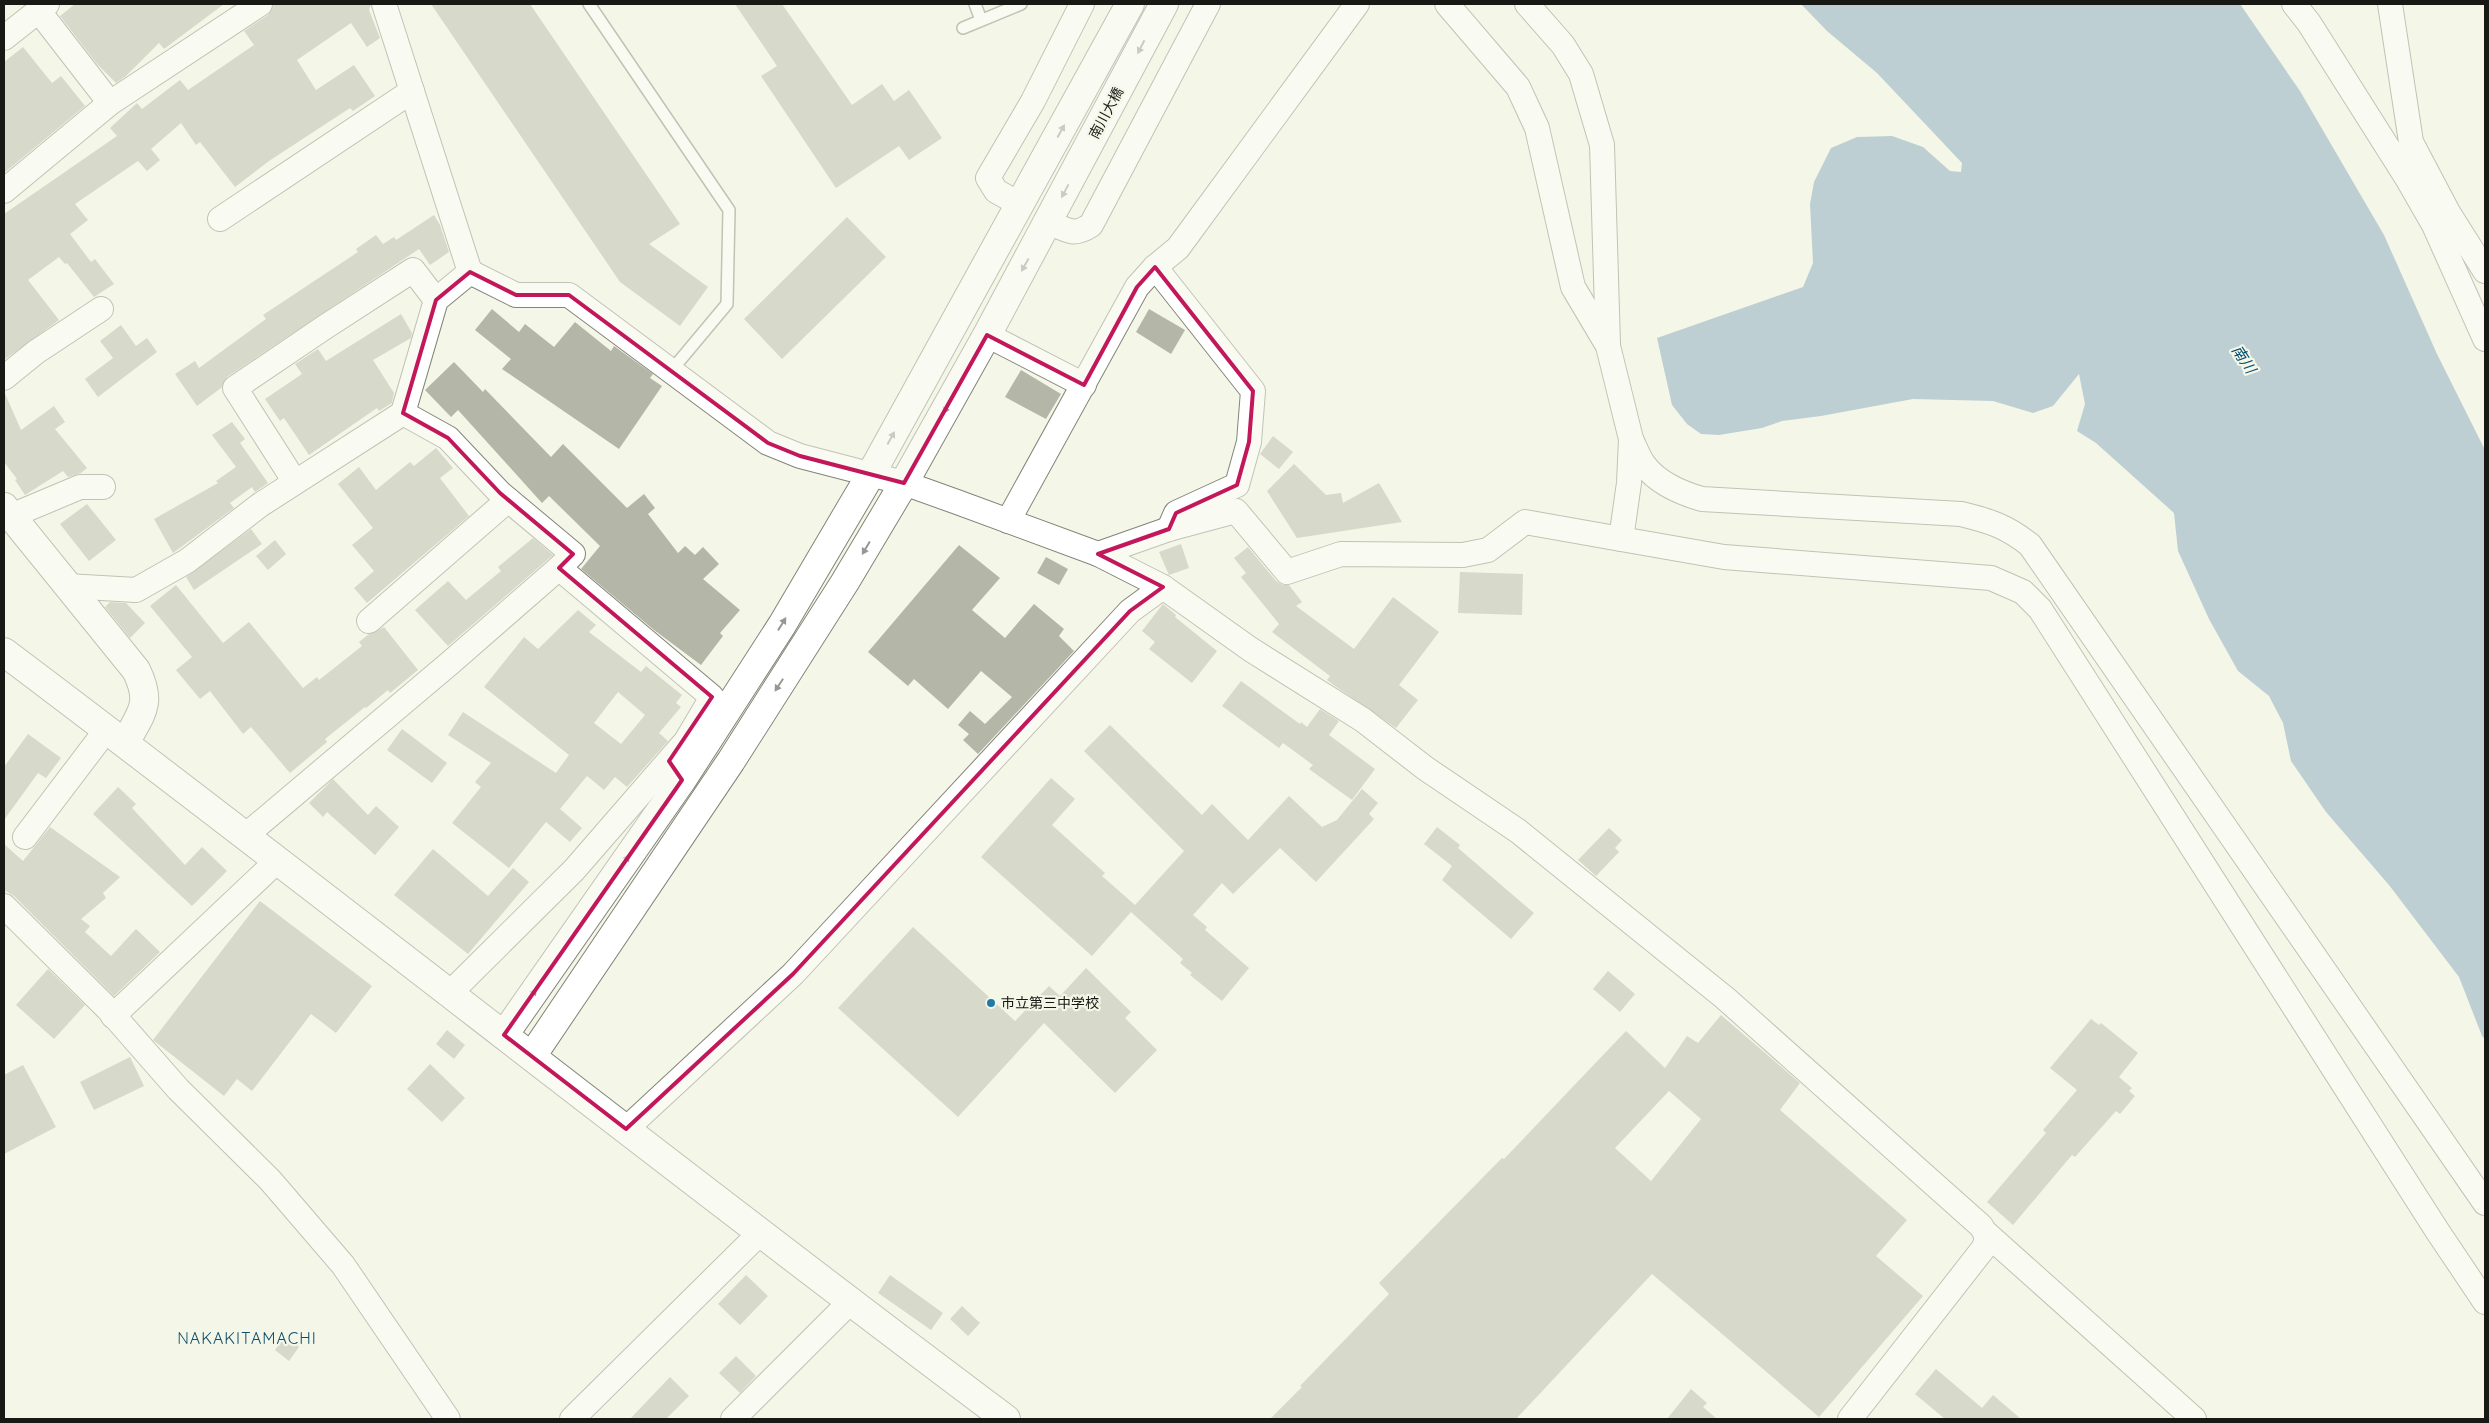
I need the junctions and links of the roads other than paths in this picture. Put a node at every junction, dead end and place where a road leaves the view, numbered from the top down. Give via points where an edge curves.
1 (260, 4) edge
2 (384, 4) edge
3 (589, 4) edge
4 (975, 4) edge
5 (1021, 4) edge
6 (1082, 4) edge
7 (1130, 4) edge
8 (1164, 4) edge
9 (1208, 4) edge
10 (1357, 4) edge
11 (1447, 4) edge
12 (1527, 4) edge
13 (2294, 4) edge
14 (2390, 4) edge
15 (42, 7) edge
16 (981, 20) junction
17 (963, 28) dead end
18 (4, 38) edge
19 (412, 91) junction
20 (110, 103) junction
21 (4, 191) edge
22 (1021, 205) junction
23 (220, 219) dead end
24 (1049, 222) junction
25 (1155, 267) junction
26 (2485, 271) edge
27 (470, 272) junction
28 (436, 300) junction
29 (102, 309) dead end
30 (987, 335) junction
31 (2485, 339) edge
32 (1608, 346) junction
33 (671, 371) junction
34 (4, 378) edge
35 (1084, 385) junction
36 (403, 413) junction
37 (1631, 438) junction
38 (871, 474) junction
39 (295, 482) junction
40 (904, 484) junction
41 (103, 487) dead end
42 (508, 500) junction
43 (7, 512) edge
44 (1008, 520) junction
45 (1169, 529) junction
46 (1621, 540) junction
47 (1098, 554) junction
48 (559, 568) junction
49 (67, 586) junction
50 (1163, 587) junction
51 (369, 621) dead end
52 (4, 652) edge
53 (720, 703) junction
54 (116, 736) junction
55 (676, 770) junction
56 (245, 836) junction
57 (25, 837) dead end
58 (277, 861) junction
59 (4, 906) edge
60 (451, 992) junction
61 (113, 1016) junction
62 (504, 1035) junction
63 (532, 1056) junction
64 (626, 1129) junction
65 (2485, 1203) edge
66 (760, 1233) junction
67 (1986, 1234) junction
68 (850, 1302) junction
69 (2485, 1302) edge
70 (448, 1419) edge
71 (572, 1419) edge
72 (733, 1419) edge
73 (1006, 1419) edge
74 (1850, 1419) edge
75 (2194, 1419) edge

1 - 20 street
2 - 19 street
3 - 33 lane via 729,210 727,304
4 - 16 lane
5 - 16 lane
6 - 22 street via 1033,101 988,178 996,191
22 -> 7 street
8 -> 24 street, 南川大橋
9 - 24 street via 1091,225 1081,232 1072,232
10 - 25 street via 1178,248
11 - 32 street via 1522,95 1537,128 1573,287
12 - 32 street via 1563,45 1580,74 1602,145
13 - 31 street via 2309,23 2434,225
14 - 26 street via 2412,142 2449,214
15 - 18 street
15 - 20 street
16 - 17 lane
19 - 23 street
19 - 27 street
20 - 21 street
38 -> 22 street
24 -> 30 street, 南川大橋
25 - 35 street via 1136,288
25 - 45 street via 1253,391 1249,442 1238,485 1176,512
27 - 28 street
27 - 33 street via 516,295 569,295
28 - 36 street
28 - 39 street via 413,270 324,326 235,388
29 - 34 street via 36,352
30 - 35 street
30 -> 40 street, 南川大橋
32 - 37 street
33 - 38 street via 768,443 800,456
35 - 44 street
36 - 39 street
36 - 42 street via 448,438
37 - 46 street
37 - 65 street via 1645,466 1664,483 1702,499 1961,514 1994,522 2030,544
38 - 40 street
53 -> 38 street via 782,625
39 - 49 street via 260,504 187,562 136,590
40 - 44 street
40 -> 63 street, 南川大橋 via 846,582 730,761
41 - 43 street via 80,487
42 - 48 street via 573,554
42 - 51 street
43 - 49 street
44 - 47 street
45 - 46 street via 1236,511 1287,572 1341,554 1463,555 1488,550 1525,522
45 - 47 street
46 - 69 street via 1724,557 1990,578 2023,592 2040,609
47 - 50 street
48 - 53 street
48 - 56 street
49 - 54 street via 142,681 146,694 144,706
50 - 64 street via 1130,611 793,974
50 - 67 street via 1250,648 1363,720 1425,768 1518,831 1725,998 1981,1226
52 - 54 street
53 - 55 street
54 - 56 street
54 - 57 street
55 - 60 street
62 -> 55 street
56 - 58 street
58 - 60 street
58 - 61 street
59 - 61 street
60 - 62 street
61 - 70 street via 178,1089 270,1180 344,1265
62 - 63 street
63 - 64 street
64 - 66 street
66 - 68 street
66 - 71 street
67 - 74 street via 1983,1249
67 - 75 street
68 - 72 street
68 - 73 street

